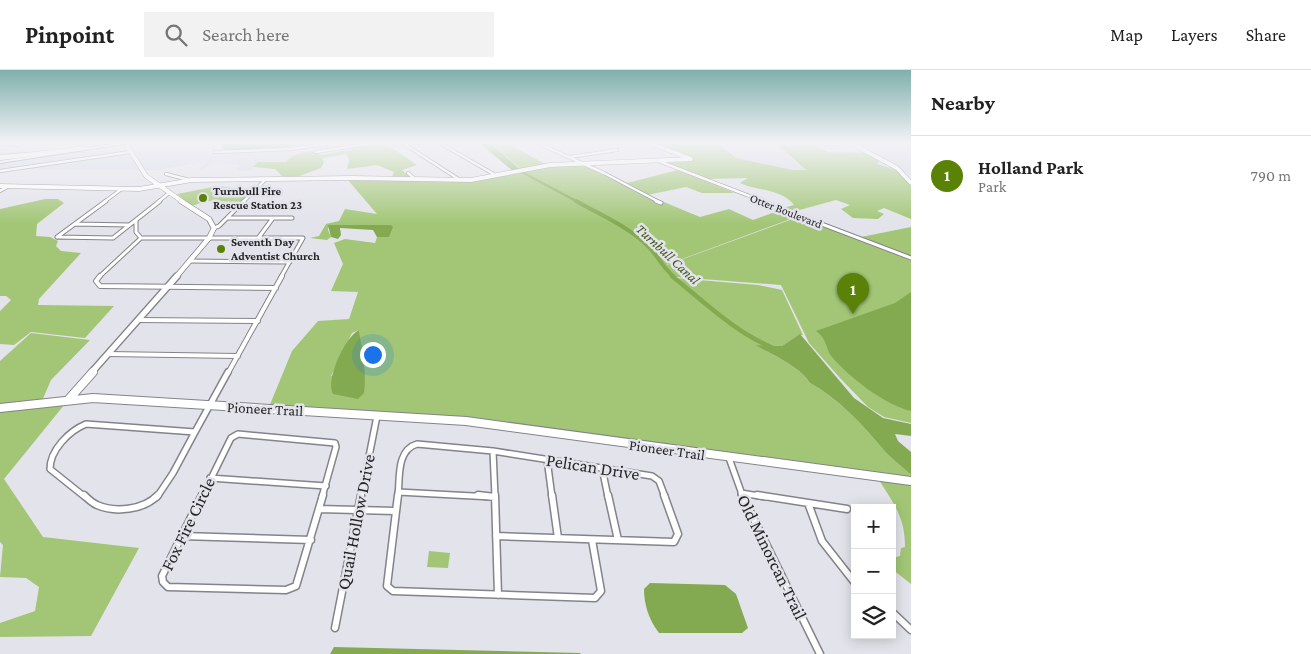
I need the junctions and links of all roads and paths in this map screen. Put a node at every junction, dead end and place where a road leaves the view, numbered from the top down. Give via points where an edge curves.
1 (142, 169) edge
2 (443, 169) edge
3 (485, 169) edge
4 (530, 169) edge
5 (594, 169) edge
6 (680, 169) edge
7 (897, 169) edge
8 (166, 174) dead end
9 (408, 174) dead end
10 (497, 176) junction
11 (266, 179) junction
12 (189, 180) junction
13 (415, 180) junction
14 (460, 180) junction
15 (911, 183) edge
16 (0, 186) edge
17 (9, 186) junction
18 (159, 186) junction
19 (123, 188) junction
20 (0, 191) edge
21 (170, 193) junction
22 (661, 203) dead end
23 (227, 218) junction
24 (273, 218) junction
25 (292, 218) dead end
26 (136, 223) junction
27 (74, 224) junction
28 (130, 225) junction
29 (214, 228) junction
30 (259, 237) junction
31 (142, 238) junction
32 (209, 238) junction
33 (911, 258) edge
34 (190, 261) junction
35 (290, 262) junction
36 (167, 287) junction
37 (276, 288) junction
38 (138, 320) junction
39 (258, 321) junction
40 (108, 354) junction
41 (238, 356) junction
42 (69, 399) junction
43 (210, 406) junction
44 (0, 408) edge
45 (377, 416) junction
46 (195, 432) junction
47 (492, 451) junction
48 (729, 458) junction
49 (547, 460) junction
50 (602, 468) junction
51 (210, 478) junction
52 (911, 481) edge
53 (326, 486) junction
54 (398, 492) junction
55 (741, 493) junction
56 (495, 497) junction
57 (808, 503) junction
58 (847, 509) dead end
59 (319, 510) junction
60 (358, 510) junction
61 (396, 511) junction
62 (182, 536) junction
63 (496, 536) junction
64 (558, 538) junction
65 (311, 540) junction
66 (592, 540) junction
67 (618, 540) junction
68 (851, 578) edge
69 (498, 595) junction
70 (896, 616) edge
71 (335, 628) dead end
72 (911, 630) edge
73 (820, 654) edge

1 - 18 street
2 - 14 street
3 - 10 street
4 - 10 street
5 - 22 street
6 - 33 street, Otter Boulevard
7 - 15 street
8 - 12 street
9 - 13 street
10 - 14 street
11 - 12 street
11 - 13 street
11 - 23 street
12 - 18 street
13 - 14 street
16 - 17 street
17 - 19 street
17 - 20 street
18 - 19 street
18 - 21 street
19 - 27 street
21 - 26 street
21 - 29 street via 209,219
23 - 24 street
23 - 29 street
24 - 25 street
24 - 30 street
26 - 28 street
26 - 31 street via 137,236
27 - 28 street
27 - 28 street via 57,237 113,238
29 - 32 street
30 - 32 street
30 - 35 street via 303,238
31 - 32 street
31 - 36 street via 98,278 98,284 105,287
32 - 34 street
34 - 35 street
34 - 36 street
35 - 37 street
36 - 37 street
36 - 38 street
37 - 39 street
38 - 39 street
38 - 40 street
39 - 41 street
40 - 41 street
40 - 42 street
41 - 43 street
42 - 43 street, Pioneer Trail
42 - 44 street, Pioneer Trail
43 - 45 street, Pioneer Trail
43 - 46 street
45 - 48 street, Pioneer Trail via 466,421
45 - 60 street, Quail Hollow Drive
46 - 46 street via 159,496 147,505 96,505 50,470 50,458 80,425
47 - 49 street, Pelican Drive
47 - 54 street, Pelican Drive via 410,446 403,452
47 - 56 street
48 - 52 street, Pioneer Trail
48 - 55 street, Old Minorcan Trail
49 - 50 street, Pelican Drive
49 - 64 street
50 - 67 street
50 - 67 street, Pelican Drive via 656,477 678,534 674,542
51 - 53 street
51 - 53 street, Fox Fire Circle via 231,438 238,434 335,443
51 - 62 street, Fox Fire Circle
53 - 59 street, Fox Fire Circle
54 - 56 street via 451,492
54 - 61 street, Pelican Drive
55 - 57 street
55 - 73 street, Old Minorcan Trail
56 - 63 street
57 - 58 street
57 - 68 street via 822,541
59 - 60 street
59 - 65 street, Fox Fire Circle
60 - 61 street
60 - 71 street, Quail Hollow Drive
61 - 69 street, Pelican Drive via 387,586 392,591
62 - 65 street
62 - 65 street, Fox Fire Circle via 162,576 162,582 168,587 286,590 299,581
63 - 64 street, Pelican Drive
63 - 69 street
64 - 66 street, Pelican Drive
66 - 67 street, Pelican Drive
66 - 69 street via 600,594 595,598
70 - 72 street

